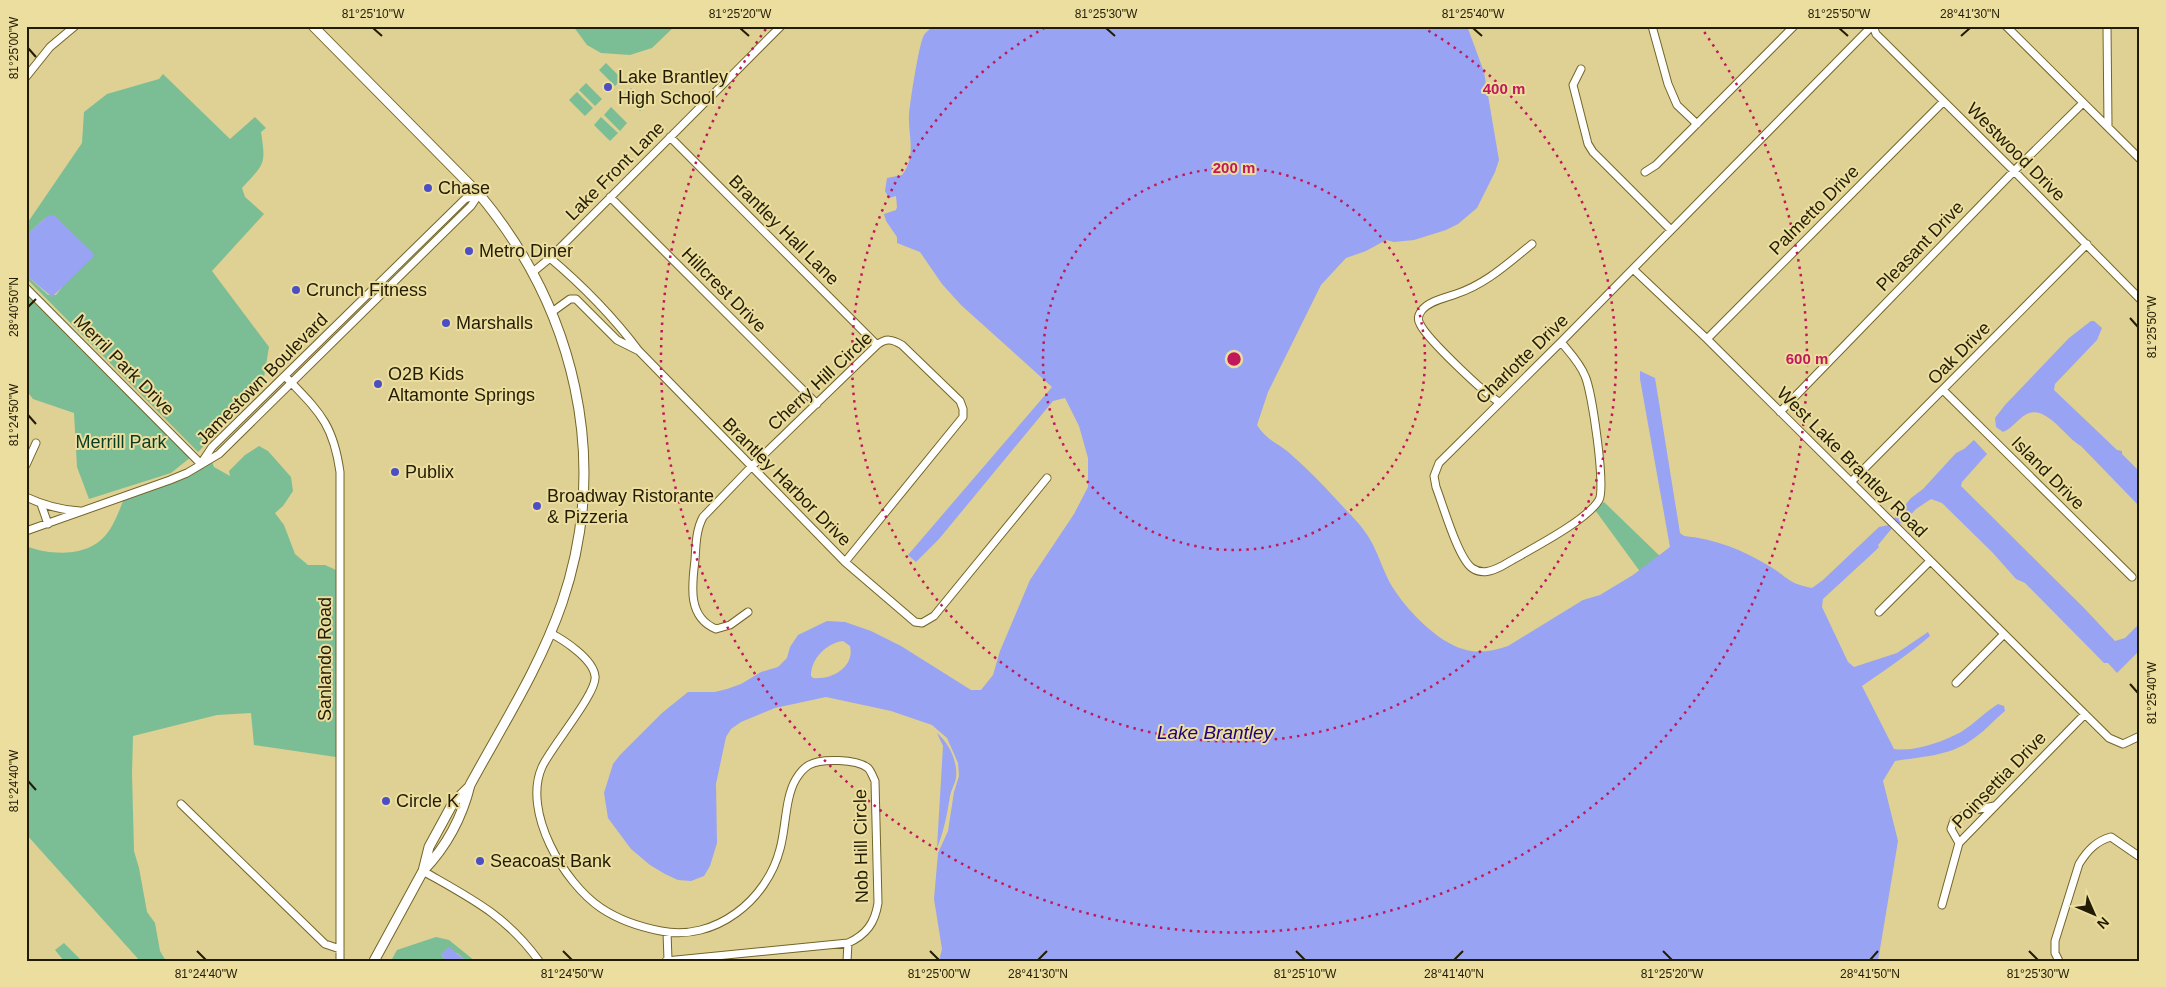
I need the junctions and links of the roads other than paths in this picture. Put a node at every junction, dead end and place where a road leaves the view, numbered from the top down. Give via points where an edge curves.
1 (75, 26) edge
2 (313, 26) edge
3 (780, 26) edge
4 (1652, 26) edge
5 (1794, 26) edge
6 (1872, 26) edge
7 (2006, 26) edge
8 (2107, 26) edge
9 (1581, 69) dead end
10 (26, 77) edge
11 (1943, 102) junction
12 (2084, 103) junction
13 (1697, 124) junction
14 (2108, 126) junction
15 (670, 137) junction
16 (2140, 159) edge
17 (2014, 171) junction
18 (1645, 172) dead end
19 (479, 194) junction
20 (610, 197) junction
21 (1671, 230) junction
22 (1532, 244) dead end
23 (2087, 244) junction
24 (550, 258) junction
25 (1633, 269) junction
26 (533, 272) junction
27 (26, 288) edge
28 (2140, 299) edge
29 (552, 312) junction
30 (1707, 339) junction
31 (1561, 342) junction
32 (877, 344) junction
33 (639, 351) junction
34 (285, 376) junction
35 (291, 383) junction
36 (1943, 390) junction
37 (1499, 402) junction
38 (817, 404) junction
39 (1780, 412) junction
40 (36, 443) dead end
41 (201, 464) junction
42 (26, 465) edge
43 (751, 467) junction
44 (1047, 478) dead end
45 (1851, 482) junction
46 (26, 497) edge
47 (41, 504) junction
48 (82, 512) junction
49 (48, 524) junction
50 (26, 531) edge
51 (1930, 561) junction
52 (845, 562) junction
53 (2132, 577) dead end
54 (748, 612) dead end
55 (1878, 612) dead end
56 (550, 633) junction
57 (2004, 634) junction
58 (1956, 683) dead end
59 (2085, 714) junction
60 (2140, 736) edge
61 (181, 804) dead end
62 (1994, 806) junction
63 (1959, 844) junction
64 (2140, 857) edge
65 (423, 871) junction
66 (1942, 905) dead end
67 (668, 932) junction
68 (848, 943) junction
69 (340, 949) junction
70 (341, 960) edge
71 (667, 960) edge
72 (374, 961) edge
73 (538, 961) edge
74 (847, 961) edge
75 (2059, 961) edge

1 - 10 street via 50,47
2 - 19 main road
3 - 15 street, Lake Front Lane
4 - 13 street via 1677,105
5 - 13 street
6 - 11 street, Westwood Drive via 1876,34
6 - 21 street
7 - 12 street
8 - 14 street
9 - 21 street via 1573,85 1588,144
11 - 17 street, Westwood Drive
11 - 30 street, Palmetto Drive
12 - 14 street
12 - 17 street, Pleasant Drive
13 - 18 street
14 - 16 street
15 - 20 street, Lake Front Lane
15 - 32 street, Brantley Hall Lane
17 - 23 street, Westwood Drive
17 - 39 street, Pleasant Drive
19 - 26 main road via 503,223
19 - 34 street, Jamestown Boulevard via 465,200
19 - 35 street, Jamestown Boulevard via 471,206
20 - 24 street, Lake Front Lane
20 - 38 street, Hillcrest Drive
21 - 25 street
22 - 37 street via 1487,280 1432,303 1418,317 1433,340
23 - 28 street, Westwood Drive
23 - 36 street, Oak Drive
24 - 26 street, Lake Front Lane
24 - 33 street, Brantley Harbor Drive via 568,273
25 - 30 street, West Lake Brantley Road
25 - 31 street, Charlotte Drive
26 - 29 main road
27 - 41 street, Merril Park Drive
29 - 33 street, Brantley Harbor Drive via 570,299 576,299 617,340
29 - 56 main road via 569,360 577,396 584,482 574,558
30 - 39 street, West Lake Brantley Road
31 - 37 street, Charlotte Drive
31 - 37 street, Charlotte Drive via 1582,369 1589,387 1602,481 1600,498 1571,524 1488,572 1470,566 1461,554 1436,487 1435,472 1443,458
32 - 38 street, Cherry Hill Circle
32 - 52 street, Cherry Hill Circle via 894,339 902,345 960,402 963,418
33 - 43 street, Brantley Harbor Drive
34 - 35 street, Sanlando Road
34 - 41 street, Jamestown Boulevard via 212,447
35 - 41 street, Jamestown Boulevard via 219,454
35 - 69 street, Sanlando Road via 323,417 332,433 340,472
36 - 45 street, Oak Drive
36 - 53 street, Island Drive
38 - 43 street, Cherry Hill Circle
39 - 45 street, West Lake Brantley Road
40 - 42 street
41 - 48 street, Jamestown Boulevard via 188,473
43 - 52 street, Brantley Harbor Drive
43 - 54 street, Cherry Hill Circle via 711,507 698,527 692,591 696,610 716,629 730,626
44 - 52 street, Brantley Harbor Drive via 934,616 922,623 910,619
45 - 51 street, West Lake Brantley Road
46 - 47 street
47 - 48 street
47 - 49 street
48 - 49 street, Jamestown Boulevard
49 - 50 street, Jamestown Boulevard
51 - 55 street
51 - 57 street, West Lake Brantley Road
56 - 65 main road via 470,785 453,803 429,847
56 - 67 street, Nob Hill Circle via 570,643 596,676 592,690 541,769 538,791 546,838 573,879 601,908 622,919
57 - 58 street
57 - 59 street, West Lake Brantley Road
59 - 60 street, West Lake Brantley Road via 2116,743 2123,744
59 - 62 street, Poinsettia Drive
61 - 69 street via 326,944
62 - 63 street, Poinsettia Drive
62 - 63 street via 1974,810 1954,820 1951,829
63 - 66 street, Poinsettia Drive
64 - 75 street via 2111,837 2095,844 2086,854 2055,941
65 - 72 main road
65 - 73 street via 492,911
67 - 68 street, Nob Hill Circle via 709,929 725,921 753,898 764,884 780,849 796,779 809,765 847,761 868,768 875,781 878,903 870,927
67 - 71 street
68 - 71 street, Nob Hill Circle
68 - 74 street
69 - 70 street, Sanlando Road

